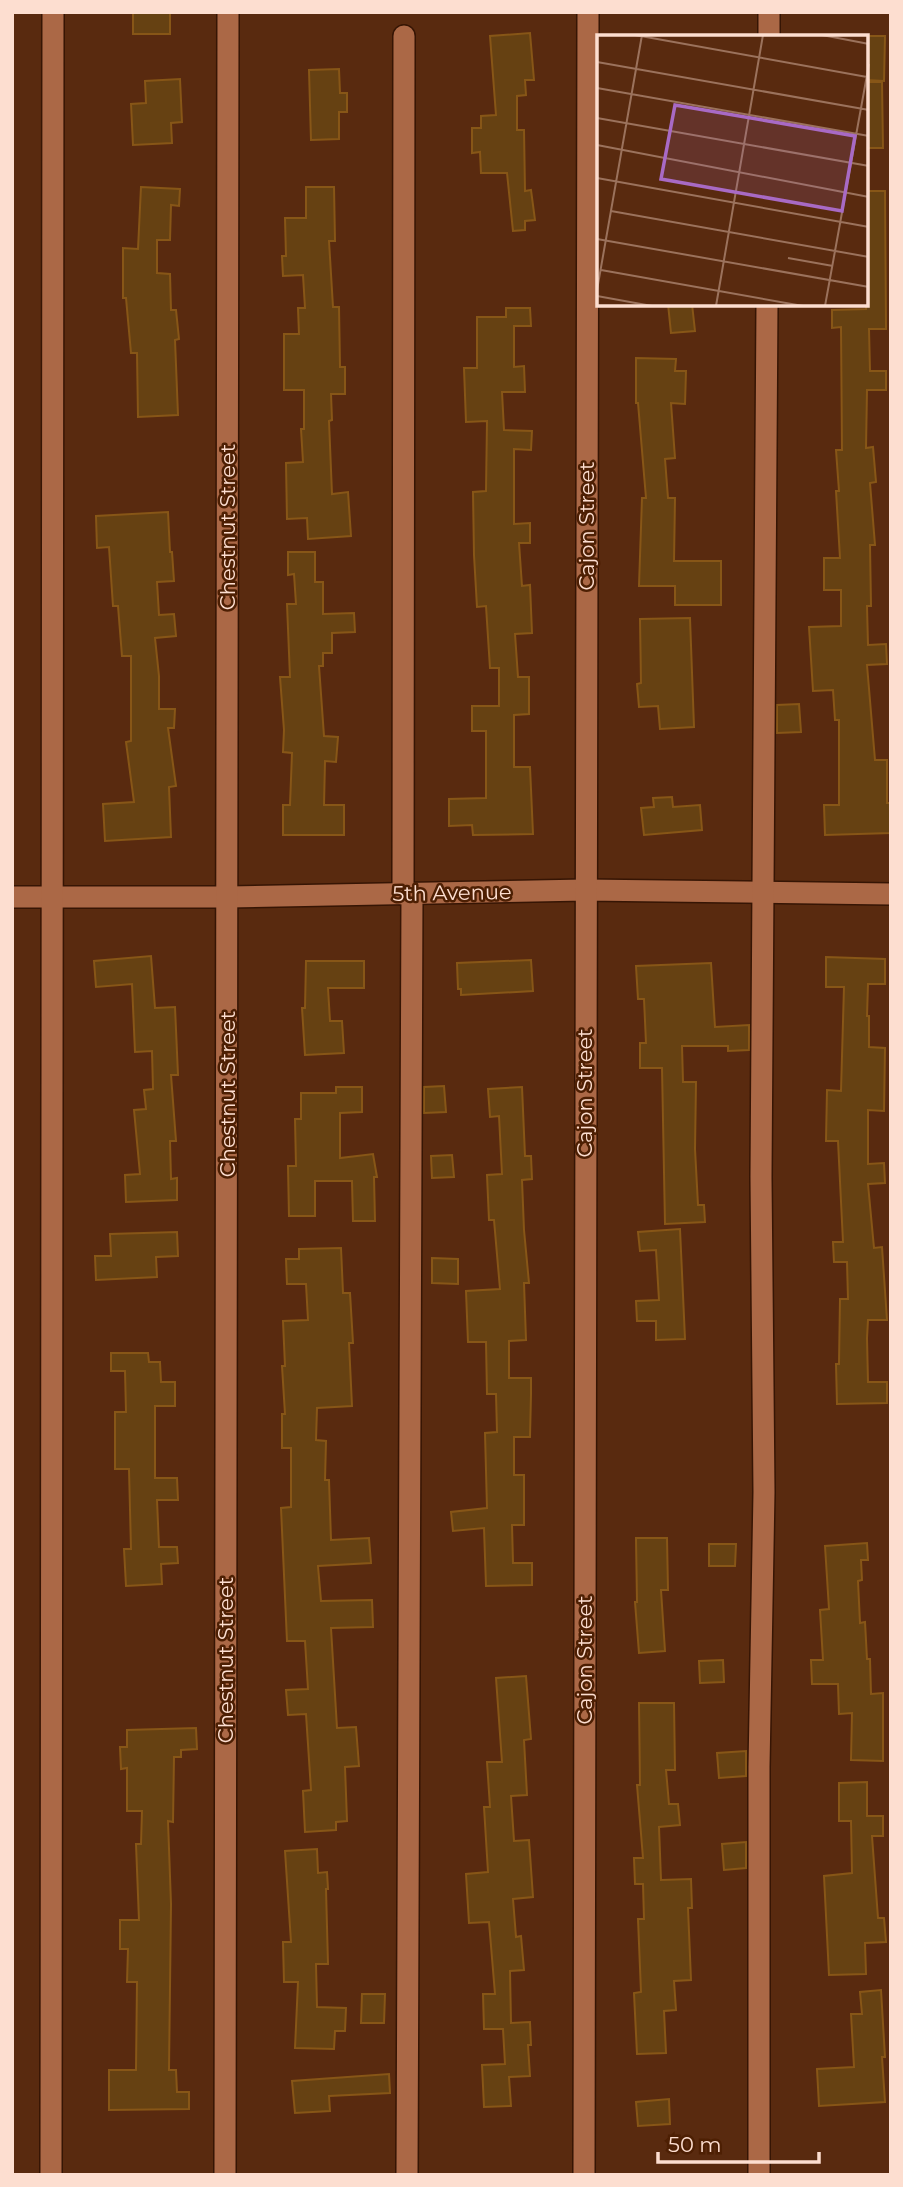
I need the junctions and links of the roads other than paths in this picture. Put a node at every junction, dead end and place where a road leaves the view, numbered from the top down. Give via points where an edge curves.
1 (53, 12) edge
2 (228, 12) edge
3 (588, 12) edge
4 (769, 12) edge
5 (769, 35) edge
6 (404, 36) dead end
7 (767, 306) edge
8 (585, 890) junction
9 (763, 892) junction
10 (407, 894) junction
11 (891, 894) edge
12 (12, 897) edge
13 (228, 897) junction
14 (53, 898) junction
15 (51, 2175) edge
16 (225, 2175) edge
17 (407, 2175) edge
18 (584, 2175) edge
19 (759, 2175) edge

1 - 14 street
2 - 13 street, Chestnut Street
3 - 8 street, Cajon Street
4 - 5 street
6 - 10 street
7 - 9 street
8 - 9 street, 5th Avenue
8 - 10 street, 5th Avenue
8 - 18 street, Cajon Street
9 - 11 street, 5th Avenue
9 - 19 street
10 - 13 street, 5th Avenue
10 - 17 street
12 - 14 street, 5th Avenue
13 - 14 street, 5th Avenue
13 - 16 street, Chestnut Street
14 - 15 street

